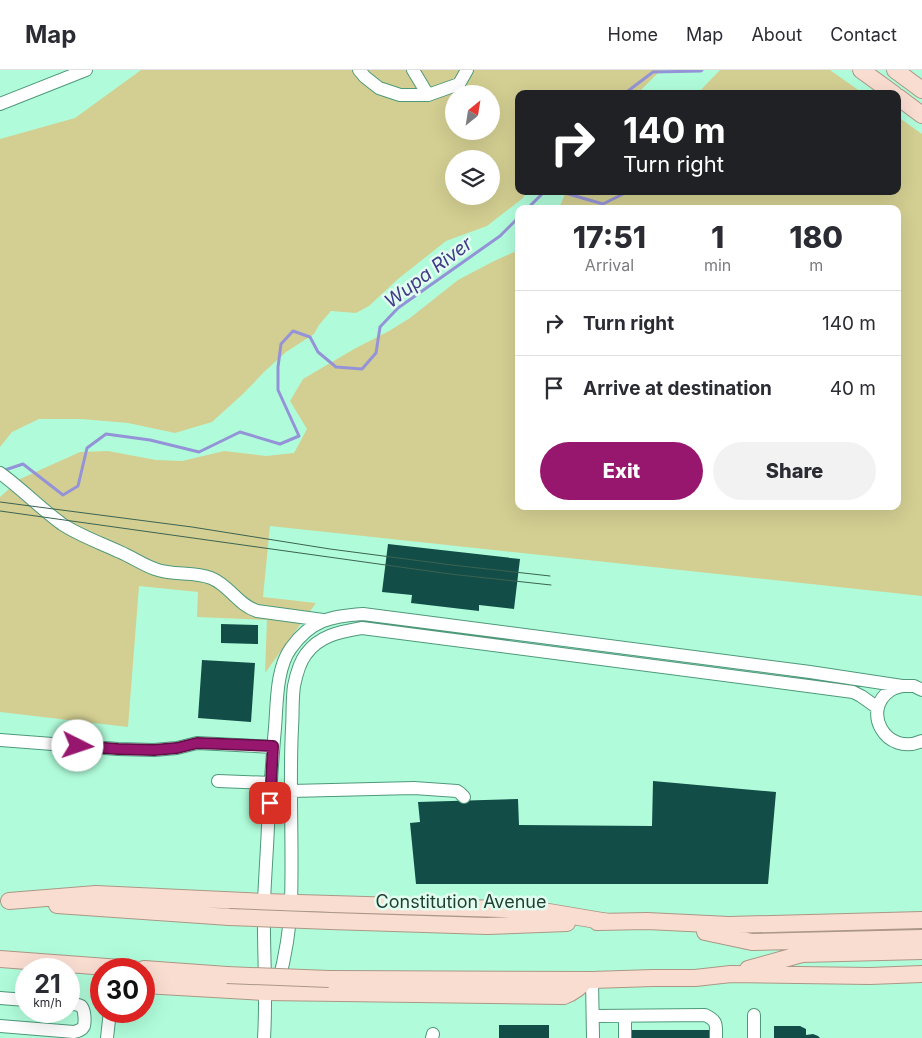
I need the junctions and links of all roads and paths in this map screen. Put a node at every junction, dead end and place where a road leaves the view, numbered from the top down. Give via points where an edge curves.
1 (359, 70) edge
2 (413, 70) edge
3 (467, 70) edge
4 (861, 70) edge
5 (895, 70) edge
6 (84, 71) edge
7 (888, 90) edge
8 (922, 90) edge
9 (428, 95) junction
10 (901, 99) edge
11 (0, 104) edge
12 (922, 114) edge
13 (0, 473) edge
14 (323, 620) junction
15 (902, 686) junction
16 (922, 690) edge
17 (878, 708) junction
18 (0, 740) edge
19 (922, 741) edge
20 (273, 746) junction
21 (218, 781) dead end
22 (271, 783) junction
23 (291, 791) junction
24 (464, 797) dead end
25 (4, 901) edge
26 (264, 902) junction
27 (291, 903) junction
28 (922, 920) edge
29 (608, 922) junction
30 (669, 922) junction
31 (922, 938) edge
32 (876, 945) junction
33 (922, 951) edge
34 (0, 960) edge
35 (15, 961) edge
36 (155, 970) edge
37 (731, 974) junction
38 (922, 974) edge
39 (589, 980) junction
40 (155, 986) edge
41 (270, 992) junction
42 (0, 998) edge
43 (15, 999) edge
44 (80, 1006) edge
45 (754, 1015) dead end
46 (593, 1016) junction
47 (625, 1017) junction
48 (109, 1023) edge
49 (0, 1026) edge
50 (107, 1038) edge
51 (264, 1038) edge
52 (593, 1038) edge
53 (625, 1038) edge
54 (716, 1038) edge
55 (754, 1038) edge

1 - 9 street via 379,88 400,94
2 - 9 street
3 - 9 street via 459,84
4 - 7 main road
5 - 8 main road
6 - 11 street
10 - 12 main road
13 - 14 street via 74,532 150,568 212,578 248,608 257,611
14 - 15 street via 363,614
14 - 20 street via 290,648 283,664
15 - 16 street
15 - 17 street via 891,690
17 - 19 street via 882,731 890,739 900,744
17 - 23 street via 861,696 844,690 362,628 328,636 315,644 298,669 294,686
18 - 20 street via 154,750 197,743
20 - 22 street
21 - 22 street
22 - 26 street
23 - 24 street via 414,788 456,791
23 - 27 street
25 - 26 main road via 96,894
25 - 29 main road, Constitution Avenue, bridge via 330,921 487,926
26 - 27 main road
26 - 41 street
27 - 29 main road via 537,910
27 - 41 street via 282,967
28 - 30 main road, Constitution Avenue via 729,925
29 - 30 main road, Constitution Avenue
30 - 32 main road via 752,942
31 - 32 main road
32 - 33 main road
32 - 37 main road via 802,954
34 - 35 main road
36 - 39 main road, bridge via 328,979
37 - 38 main road
37 - 39 main road
39 - 41 main road via 564,996
39 - 46 street
40 - 41 main road
41 - 51 street
42 - 43 street
44 - 49 street via 84,1011 84,1026 74,1032
45 - 55 street
46 - 47 street
46 - 52 street
47 - 53 street
47 - 54 street via 705,1015 716,1023
48 - 50 street

